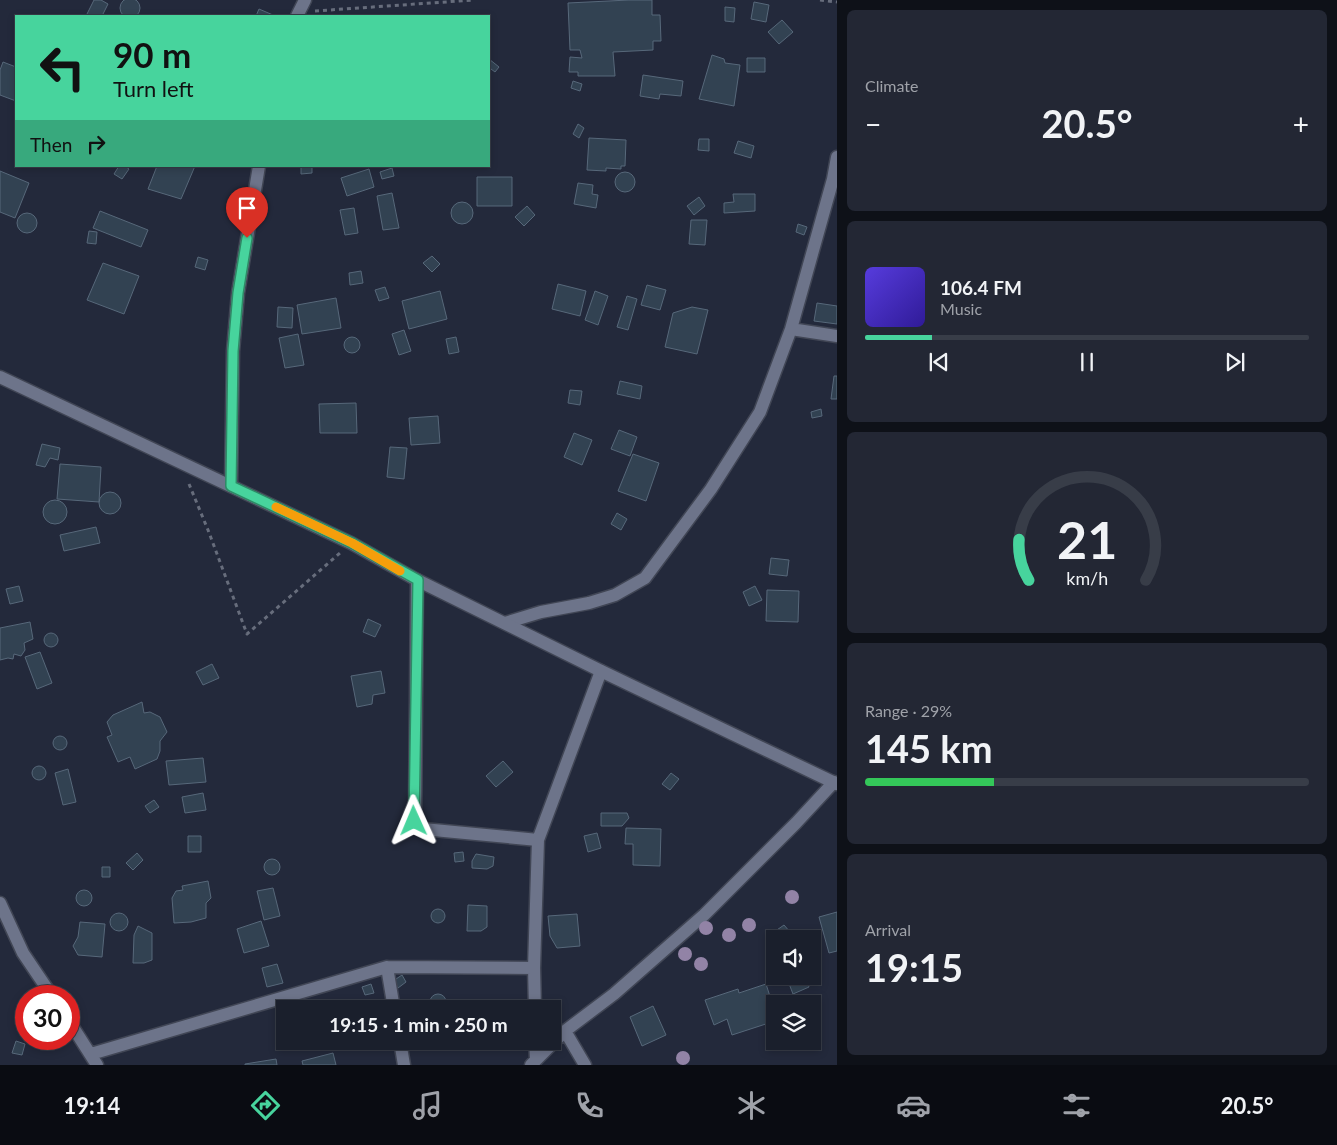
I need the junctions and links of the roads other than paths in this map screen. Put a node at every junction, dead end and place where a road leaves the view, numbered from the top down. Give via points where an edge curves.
1 (305, 0) edge
2 (298, 14) edge
3 (837, 157) edge
4 (259, 167) edge
5 (792, 329) junction
6 (837, 336) edge
7 (0, 376) edge
8 (231, 486) junction
9 (418, 580) junction
10 (504, 623) junction
11 (601, 671) junction
12 (835, 783) edge
13 (538, 840) junction
14 (0, 903) edge
15 (387, 967) junction
16 (534, 968) junction
17 (45, 985) edge
18 (392, 1000) edge
19 (535, 1000) edge
20 (565, 1031) junction
21 (80, 1038) edge
22 (402, 1050) edge
23 (94, 1060) edge
24 (533, 1062) edge
25 (404, 1065) edge
26 (585, 1065) edge

1 - 2 street
3 - 5 street
4 - 8 street via 238,293 233,351
5 - 6 street
5 - 10 street via 760,412 711,489 645,578 615,595 589,604 541,612
7 - 8 street
8 - 9 street via 352,543
9 - 10 street
9 - 13 street via 414,821 423,829
10 - 11 street
11 - 12 street
11 - 13 street
12 - 20 street via 704,915 614,994
13 - 16 street
14 - 17 street via 23,953
15 - 16 street
15 - 18 street
15 - 23 street
16 - 19 street
20 - 24 street
20 - 26 street
21 - 23 street
22 - 25 street

